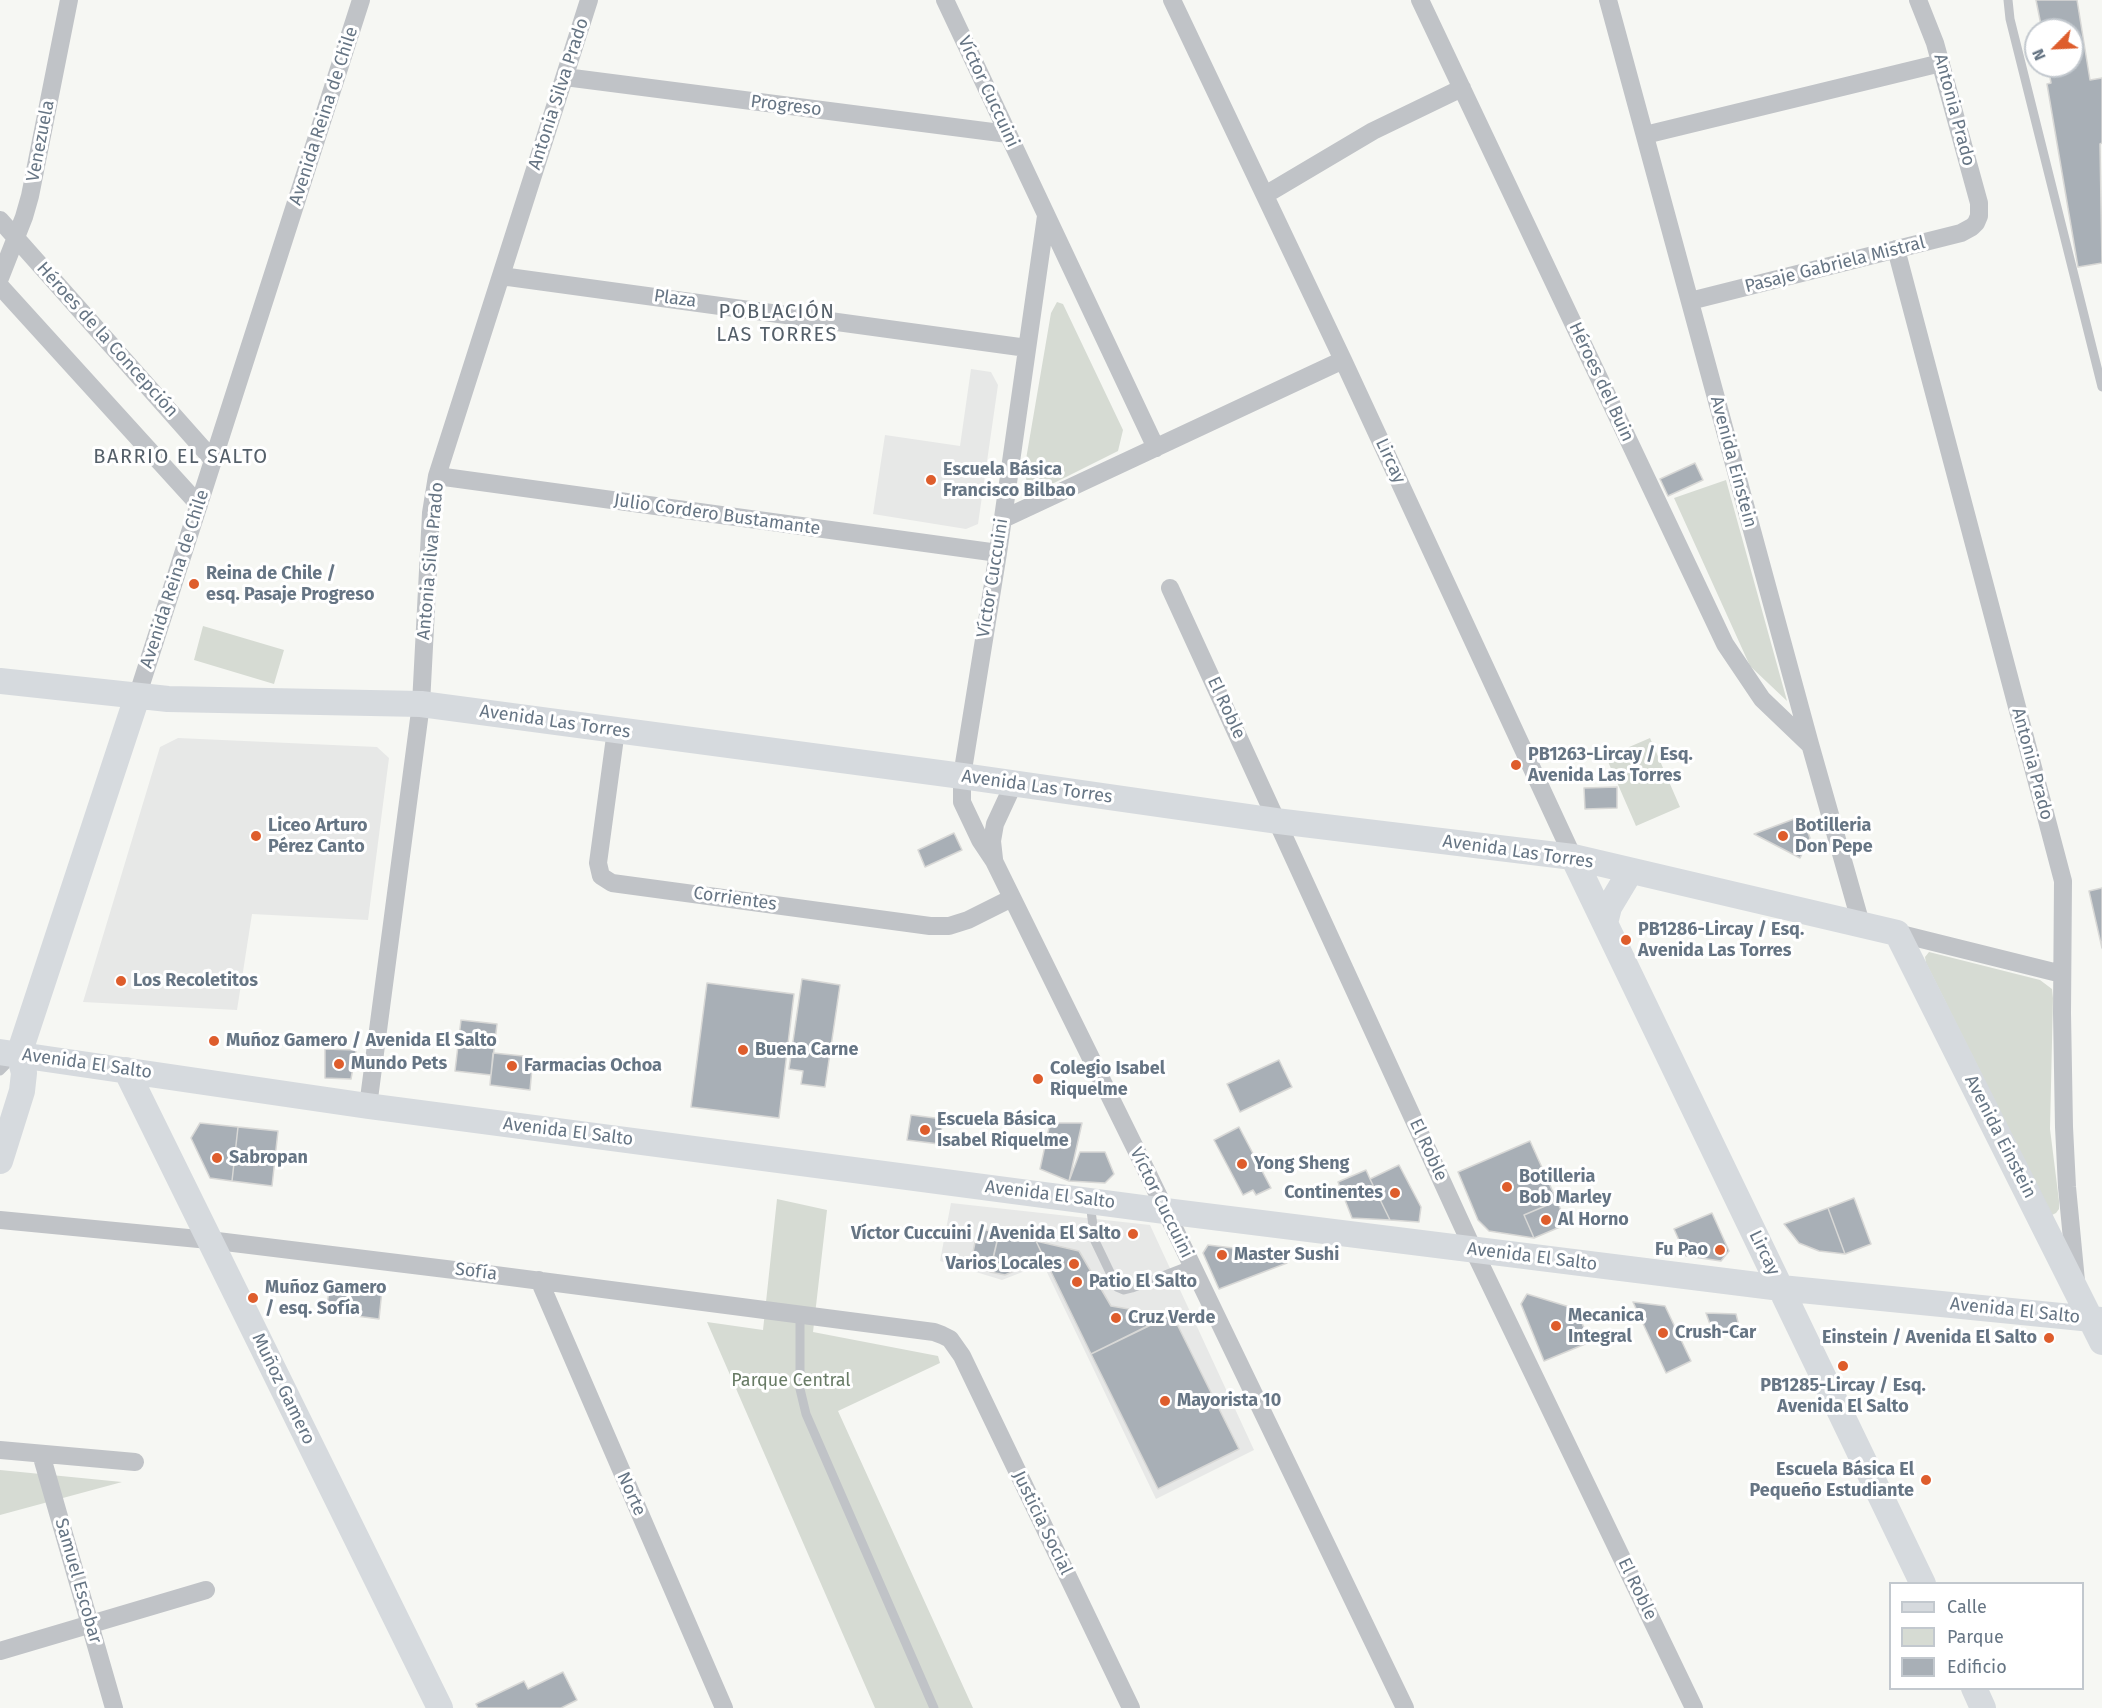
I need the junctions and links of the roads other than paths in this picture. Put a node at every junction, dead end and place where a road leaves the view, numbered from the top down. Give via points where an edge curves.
1 (69, 0) edge
2 (361, 0) edge
3 (589, 0) edge
4 (945, 0) edge
5 (1172, 0) edge
6 (1420, 0) edge
7 (1608, 0) edge
8 (1918, 0) edge
9 (2008, 0) edge
10 (1941, 63) junction
11 (565, 77) junction
12 (1462, 87) junction
13 (1008, 134) junction
14 (1646, 135) junction
15 (1265, 195) junction
16 (1047, 216) junction
17 (0, 220) edge
18 (1976, 223) joint
19 (16, 238) junction
20 (1896, 249) junction
21 (501, 276) junction
22 (0, 279) edge
23 (0, 286) edge
24 (1690, 301) junction
25 (1028, 348) junction
26 (1343, 360) junction
27 (2102, 387) edge
28 (1156, 448) junction
29 (213, 460) junction
30 (437, 476) junction
31 (199, 505) junction
32 (1003, 519) junction
33 (998, 553) junction
34 (1170, 588) dead end
35 (0, 681) edge
36 (137, 697) junction
37 (421, 704) junction
38 (616, 730) junction
39 (1810, 744) junction
40 (962, 776) junction
41 (1014, 783) junction
42 (1277, 821) junction
43 (1573, 857) junction
44 (994, 861) junction
45 (1630, 872) junction
46 (1012, 898) junction
47 (1605, 923) junction
48 (1861, 924) junction
49 (1897, 933) junction
50 (2062, 974) junction
51 (9, 1053) edge
52 (126, 1070) junction
53 (0, 1071) edge
54 (368, 1106) junction
55 (0, 1161) edge
56 (1089, 1201) junction
57 (1165, 1210) junction
58 (0, 1220) edge
59 (210, 1240) junction
60 (1473, 1249) junction
61 (1191, 1265) junction
62 (538, 1280) junction
63 (1781, 1288) junction
64 (2077, 1292) junction
65 (800, 1315) junction
66 (2098, 1327) edge
67 (950, 1339) joint
68 (0, 1450) edge
69 (41, 1454) junction
70 (135, 1462) dead end
71 (1922, 1582) edge
72 (206, 1590) dead end
73 (90, 1625) junction
74 (0, 1651) edge
75 (1974, 1690) edge
76 (114, 1708) edge
77 (440, 1708) edge
78 (724, 1708) edge
79 (934, 1708) edge
80 (1131, 1708) edge
81 (1405, 1708) edge
82 (1694, 1708) edge
83 (1983, 1708) edge

1 - 19 street, Venezuela via 30,196
2 - 29 street, Avenida Reina de Chile
3 - 11 street, Antonia Silva Prado
4 - 13 street, Víctor Cuccuini
5 - 15 street, Lircay
6 - 12 street, Héroes del Buin
7 - 14 street, Avenida Einstein
8 - 10 street, Antonia Prado
9 - 27 lane
10 - 14 street
10 - 18 street, Antonia Prado via 1979,202
11 - 13 street, Progreso
11 - 21 street, Antonia Silva Prado
12 - 15 street via 1373,131
12 - 39 street, Héroes del Buin via 1725,644 1762,699
13 - 16 street, Víctor Cuccuini
14 - 24 street, Avenida Einstein
15 - 26 street, Lircay
16 - 25 street, Víctor Cuccuini
16 - 28 street, Víctor Cuccuini
17 - 19 street, Héroes de la Concepción
18 - 20 street, Pasaje Gabriela Mistral via 1967,231
19 - 22 street, Venezuela
19 - 29 street, Héroes de la Concepción
20 - 24 street, Pasaje Gabriela Mistral
20 - 50 street, Antonia Prado via 2063,881
21 - 25 street, Plaza
21 - 30 street, Antonia Silva Prado
23 - 31 street
24 - 39 street, Avenida Einstein
25 - 32 street, Víctor Cuccuini
26 - 28 street
26 - 43 street, Lircay
28 - 32 street
29 - 31 street, Avenida Reina de Chile
30 - 33 street, Julio Cordero Bustamante
30 - 37 street, Antonia Silva Prado via 431,513
31 - 36 street, Avenida Reina de Chile
32 - 33 street, Víctor Cuccuini
33 - 40 street, Víctor Cuccuini
34 - 42 street, El Roble
35 - 36 street, Avenida Las Torres
36 - 37 street, Avenida Las Torres
36 - 51 street, Avenida Reina de Chile
37 - 38 street, Avenida Las Torres
37 - 54 street, Antonia Silva Prado
38 - 40 street, Avenida Las Torres
38 - 46 street, Corrientes via 598,863 601,876 612,883 930,926 968,920
39 - 48 street, Avenida Einstein
40 - 41 street, Avenida Las Torres
40 - 44 street, Víctor Cuccuini via 961,796 967,815
41 - 42 street, Avenida Las Torres
41 - 44 street, Víctor Cuccuini via 995,824
42 - 43 street, Avenida Las Torres
42 - 60 street, El Roble
43 - 45 street, Avenida Las Torres
43 - 47 street, Lircay
44 - 46 street, Víctor Cuccuini
45 - 47 street via 1609,907
45 - 48 street, Avenida Las Torres
46 - 57 street, Víctor Cuccuini
47 - 63 street, Lircay
48 - 49 street, Avenida Las Torres
49 - 50 street, Avenida Las Torres
49 - 64 street, Avenida Einstein
50 - 64 street, Antonia Prado via 2067,1187
51 - 52 street, Avenida El Salto
51 - 53 lane via 10,1060
51 - 55 street via 24,1073
52 - 54 street, Avenida El Salto
52 - 59 street, Muñoz Gamero
54 - 56 street, Avenida El Salto
56 - 57 street, Avenida El Salto
56 - 61 lane via 1095,1241 1117,1287 1132,1288
57 - 60 street, Avenida El Salto
57 - 61 street, Víctor Cuccuini
58 - 59 street, Sofía
59 - 62 street, Sofía
59 - 77 street, Muñoz Gamero
60 - 63 street, Avenida El Salto
60 - 82 street, El Roble
61 - 81 street, Víctor Cuccuini
62 - 65 street, Sofía
62 - 78 street, Norte
63 - 66 street, Avenida El Salto
63 - 71 street, Lircay
64 - 66 street, Avenida Einstein
65 - 67 street, Sofía via 934,1332
65 - 79 lane via 800,1389 806,1414
67 - 80 street, Justicia Social via 962,1356
68 - 69 street
69 - 70 street
69 - 73 street, Samuel Escobar
72 - 73 street
73 - 74 street
73 - 76 street, Samuel Escobar
75 - 83 street

